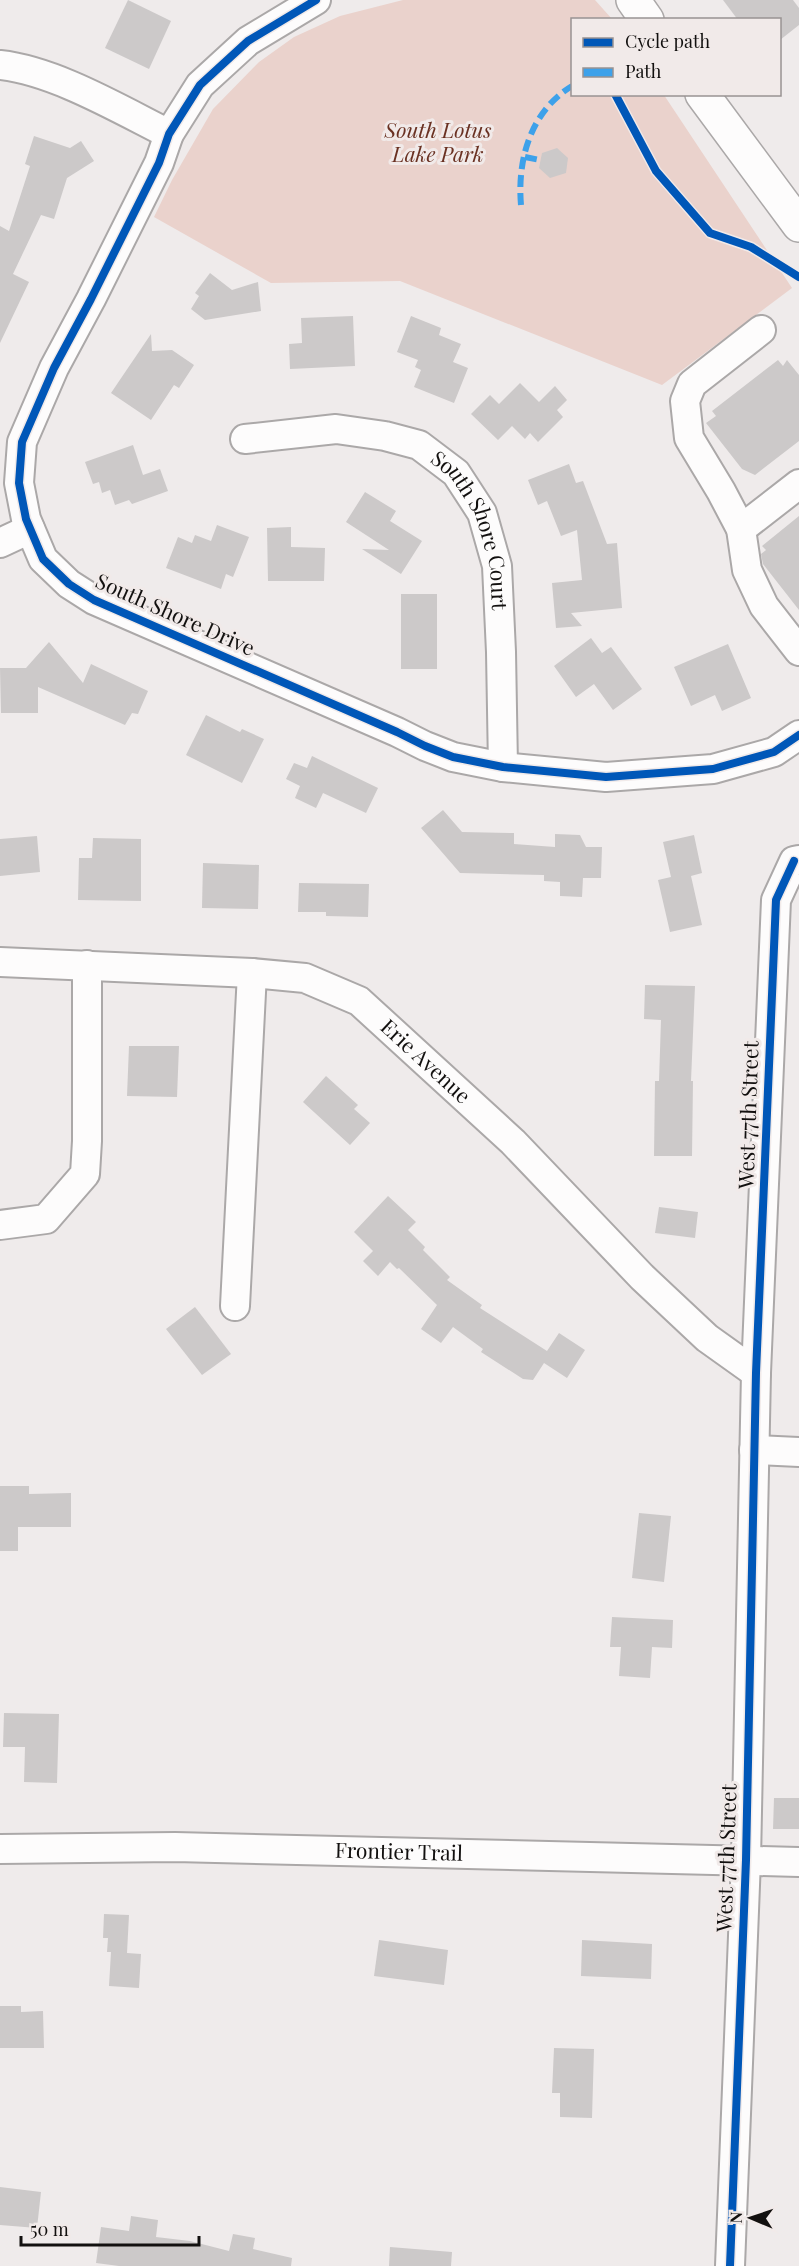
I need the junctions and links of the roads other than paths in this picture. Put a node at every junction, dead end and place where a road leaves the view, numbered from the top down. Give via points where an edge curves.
1 (316, 0) edge
2 (633, 0) edge
3 (646, 18) edge
4 (0, 65) edge
5 (703, 96) edge
6 (169, 134) junction
7 (799, 225) edge
8 (761, 330) dead end
9 (245, 439) dead end
10 (799, 484) edge
11 (30, 529) junction
12 (741, 529) junction
13 (0, 543) edge
14 (799, 651) edge
15 (799, 735) edge
16 (503, 767) junction
17 (796, 860) edge
18 (0, 962) edge
19 (87, 965) junction
20 (252, 973) junction
21 (0, 1225) edge
22 (235, 1306) dead end
23 (756, 1373) junction
24 (754, 1450) junction
25 (799, 1452) edge
26 (0, 1849) edge
27 (746, 1860) junction
28 (799, 1862) edge
29 (730, 2266) edge

1 - 6 street, South Shore Drive via 248,41 200,85
2 - 3 main road
4 - 6 street via 17,66 65,84
5 - 7 main road
6 - 11 street, South Shore Drive via 150,181 54,368 22,442 19,483
8 - 12 street via 692,384 685,401 689,438
9 - 16 street, South Shore Court via 336,429 385,436 419,445 456,474 482,513 497,566
10 - 12 street
11 - 13 street
11 - 16 street, South Shore Drive via 43,560 94,600 425,746 453,757
12 - 14 street via 747,570 764,606
15 - 16 street, South Shore Drive via 774,753 713,769 606,777
17 - 23 street, West 77th Street via 776,900
18 - 19 street, Erie Avenue
19 - 20 street, Erie Avenue
19 - 21 street via 85,1174 46,1219
20 - 22 street
20 - 23 street, Erie Avenue via 305,978 359,1001 513,1142 642,1277 707,1338
23 - 24 street, West 77th Street
24 - 25 street
24 - 27 street, West 77th Street
26 - 27 street, Frontier Trail via 175,1847
27 - 28 street, Frontier Trail
27 - 29 street, West 77th Street

